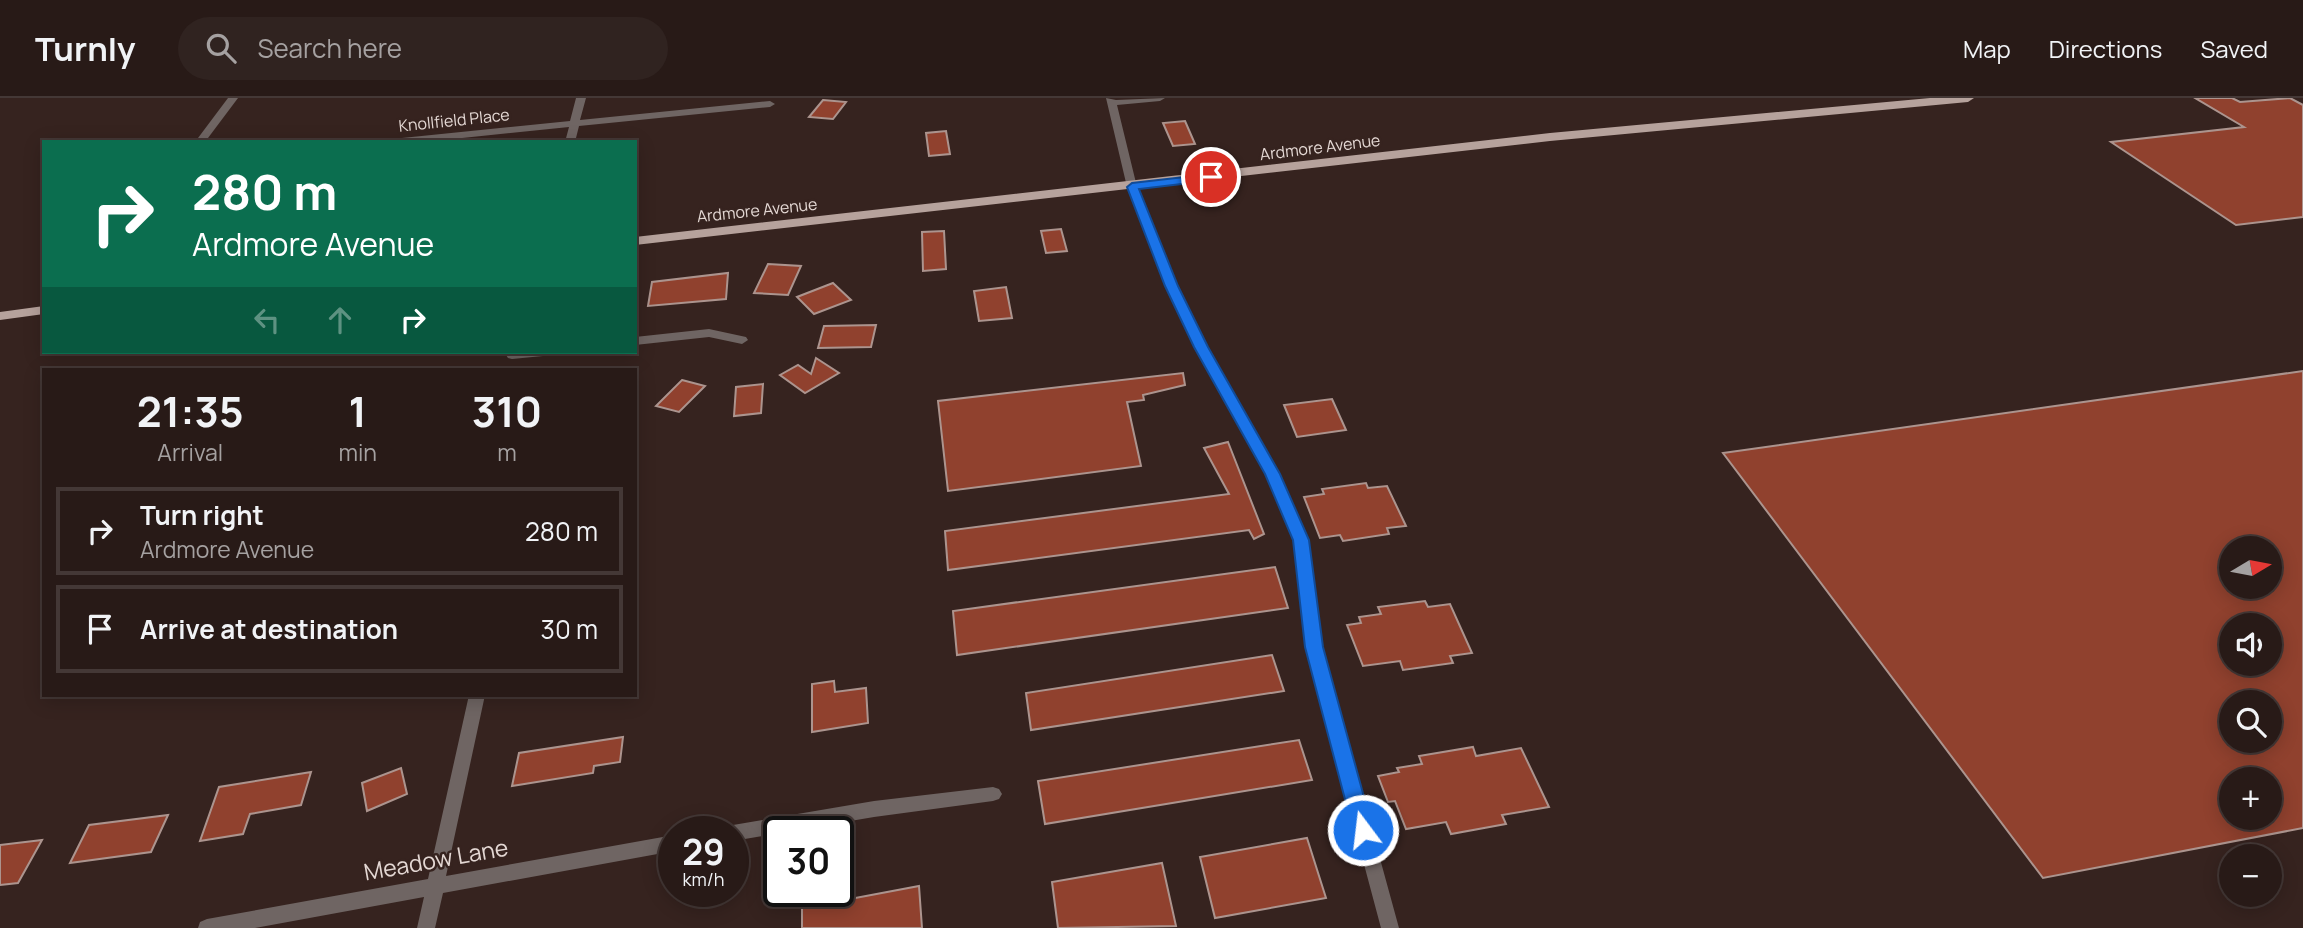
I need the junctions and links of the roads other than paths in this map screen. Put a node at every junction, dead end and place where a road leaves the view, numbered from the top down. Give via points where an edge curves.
1 (233, 98) edge
2 (581, 98) edge
3 (1160, 98) edge
4 (1968, 98) edge
5 (1111, 100) edge
6 (770, 104) dead end
7 (575, 123) junction
8 (202, 140) edge
9 (411, 140) edge
10 (571, 140) edge
11 (1132, 187) junction
12 (637, 242) edge
13 (42, 310) edge
14 (0, 316) edge
15 (742, 340) dead end
16 (637, 341) edge
17 (477, 697) edge
18 (993, 794) dead end
19 (749, 830) edge
20 (658, 846) edge
21 (436, 884) junction
22 (207, 928) edge
23 (426, 928) edge
24 (1390, 928) edge

1 - 8 street
2 - 7 street
3 - 5 street
4 - 11 main road, Ardmore Avenue via 1550,137
5 - 11 street
6 - 7 street, Knollfield Place
7 - 9 street, Knollfield Place
7 - 10 street
11 - 12 main road, Ardmore Avenue
11 - 24 street via 1201,347 1273,474 1301,540 1314,647
13 - 14 main road
15 - 16 street via 709,333
17 - 21 street
18 - 19 street
20 - 21 street, Meadow Lane
21 - 22 street, Meadow Lane
21 - 23 street

